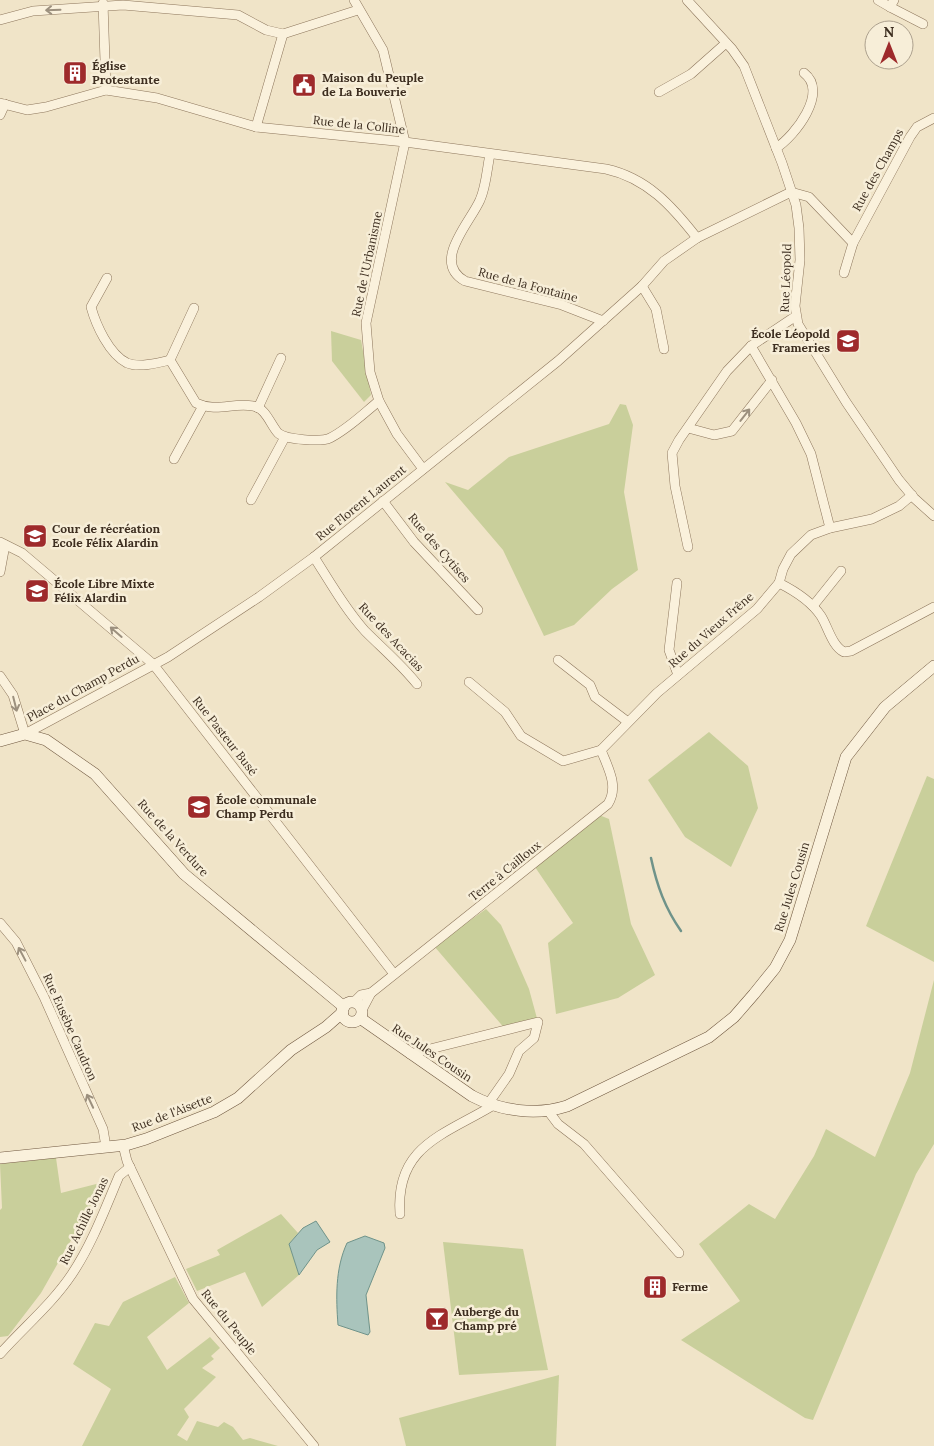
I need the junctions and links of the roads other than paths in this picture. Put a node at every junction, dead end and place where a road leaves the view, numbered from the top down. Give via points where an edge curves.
1 (354, 0) edge
2 (687, 0) edge
3 (878, 0) edge
4 (103, 3) edge
5 (892, 3) edge
6 (358, 10) junction
7 (0, 20) edge
8 (923, 24) dead end
9 (283, 34) junction
10 (726, 43) junction
11 (804, 73) dead end
12 (106, 90) junction
13 (659, 92) dead end
14 (2, 104) edge
15 (0, 115) edge
16 (934, 118) edge
17 (256, 127) junction
18 (405, 142) junction
19 (776, 148) junction
20 (490, 154) junction
21 (791, 192) junction
22 (697, 238) junction
23 (852, 243) junction
24 (844, 274) dead end
25 (107, 278) dead end
26 (642, 286) junction
27 (194, 308) dead end
28 (796, 316) junction
29 (603, 321) junction
30 (751, 346) junction
31 (664, 349) dead end
32 (281, 358) dead end
33 (170, 360) junction
34 (772, 380) junction
35 (380, 401) junction
36 (203, 406) junction
37 (258, 408) junction
38 (688, 428) junction
39 (285, 436) junction
40 (174, 459) dead end
41 (423, 469) junction
42 (912, 496) junction
43 (251, 500) dead end
44 (383, 501) junction
45 (934, 516) edge
46 (830, 528) junction
47 (3, 543) edge
48 (688, 547) dead end
49 (314, 557) junction
50 (841, 571) dead end
51 (0, 572) edge
52 (677, 583) dead end
53 (779, 583) junction
54 (813, 606) junction
55 (934, 607) edge
56 (478, 610) dead end
57 (558, 660) dead end
58 (153, 664) junction
59 (934, 666) edge
60 (678, 675) junction
61 (0, 676) edge
62 (469, 682) dead end
63 (417, 684) dead end
64 (628, 722) junction
65 (25, 734) junction
66 (0, 741) edge
67 (601, 750) junction
68 (0, 923) edge
69 (394, 974) junction
70 (352, 1011) junction
71 (410, 1054) junction
72 (490, 1105) junction
73 (549, 1112) junction
74 (123, 1145) junction
75 (106, 1147) junction
76 (0, 1158) edge
77 (130, 1167) junction
78 (400, 1214) dead end
79 (679, 1253) dead end
80 (0, 1354) edge
81 (314, 1446) edge

1 - 6 street
2 - 10 street, Rue Léopold
3 - 5 street
4 -> 7 street via 33,11
4 - 9 street via 238,15 266,30
4 - 12 street
5 - 8 street
6 - 9 street
6 - 18 street via 383,50
9 - 17 street
10 - 13 street via 692,74
10 - 19 street, Rue Léopold via 746,70
11 - 19 street via 813,85 808,110 797,130
12 - 14 street, Rue de la Colline via 46,108 27,110
12 - 17 street, Rue de la Colline via 157,98
14 - 15 street
16 - 23 street, Rue des Champs via 917,127 910,137
17 - 18 street, Rue de la Colline
18 - 20 street, Rue de la Colline
18 - 35 street, Rue de l'Urbanisme via 366,323 370,372
19 - 21 street, Rue Léopold
20 - 22 street, Rue de la Colline via 621,173 658,193
20 - 29 street, Rue de la Fontaine via 481,200 454,247 452,268 455,274 465,281 562,305
21 - 22 street
21 - 23 street via 809,197
21 - 28 street, Rue Léopold via 799,231
22 - 26 street via 664,261
23 - 24 street, Rue des Champs
25 - 33 street via 91,307 95,322 112,350 132,364
26 - 29 street
26 - 31 street via 656,309
27 - 33 street
28 - 30 street
28 - 42 street, Rue Léopold via 846,402
29 - 41 street, Rue Florent Laurent
30 - 34 street
30 - 38 street via 727,371
32 - 37 street
33 - 36 street via 196,403
38 -> 34 street via 714,435 732,431
34 - 46 street via 811,454
35 - 39 street via 329,439 292,439
35 - 41 street, Rue de l'Urbanisme via 397,434
36 - 37 street
36 - 40 street
37 - 39 street via 279,434
38 - 48 street via 672,453
39 - 43 street
41 - 44 street, Rue Florent Laurent
42 - 45 street, Rue Léopold
42 - 46 street, Rue du Vieux Frêne via 872,519
44 - 49 street, Rue Florent Laurent
44 - 56 street, Rue des Cytises via 414,542
46 - 53 street, Rue du Vieux Frêne via 811,535 800,544 783,569
47 - 51 street
58 -> 47 street, Rue Pasteur Busé via 22,553
49 - 58 street, Rue Florent Laurent via 259,597
49 - 63 street, Rue des Acacias via 350,612
50 - 54 street
52 - 60 street via 669,650
53 - 54 street
53 - 60 street, Rue du Vieux Frêne via 757,610
54 - 55 street via 842,651 851,651
57 - 64 street via 590,685 595,697
58 - 65 street, Place du Champ Perdu
58 - 69 street, Rue Pasteur Busé
59 - 73 street, Rue Jules Cousin via 885,707 846,757 790,940 775,968 754,994 709,1038
60 - 64 street, Rue du Vieux Frêne
61 -> 65 street via 13,695
62 - 67 street via 505,712 521,736 563,761
64 - 67 street, Rue du Vieux Frêne
65 - 66 street
65 - 70 street, Rue de la Verdure via 46,740 95,774 184,874
67 - 69 street, Terre à Cailloux via 614,786 608,804
75 -> 68 street, Rue Eusèbe Caudron via 102,1129 44,997 16,942
69 - 70 street, Terre à Cailloux via 371,994 361,995
70 - 71 street, Rue Jules Cousin
70 - 74 street, Rue de l'Aisette via 291,1050 228,1105 154,1136
71 - 72 street, Rue Jules Cousin
71 - 72 street via 538,1022 534,1038 519,1051
72 - 73 street, Rue Jules Cousin
72 - 78 street via 419,1150 405,1171 398,1194
73 - 79 street via 558,1124 584,1144
74 - 75 street, Rue de l'Aisette
74 - 77 street, Rue du Peuple
75 - 76 street, Rue de l'Aisette
77 - 80 street, Rue Achille Jonas via 121,1173 85,1253 72,1274
77 - 81 street, Rue du Peuple via 193,1299

